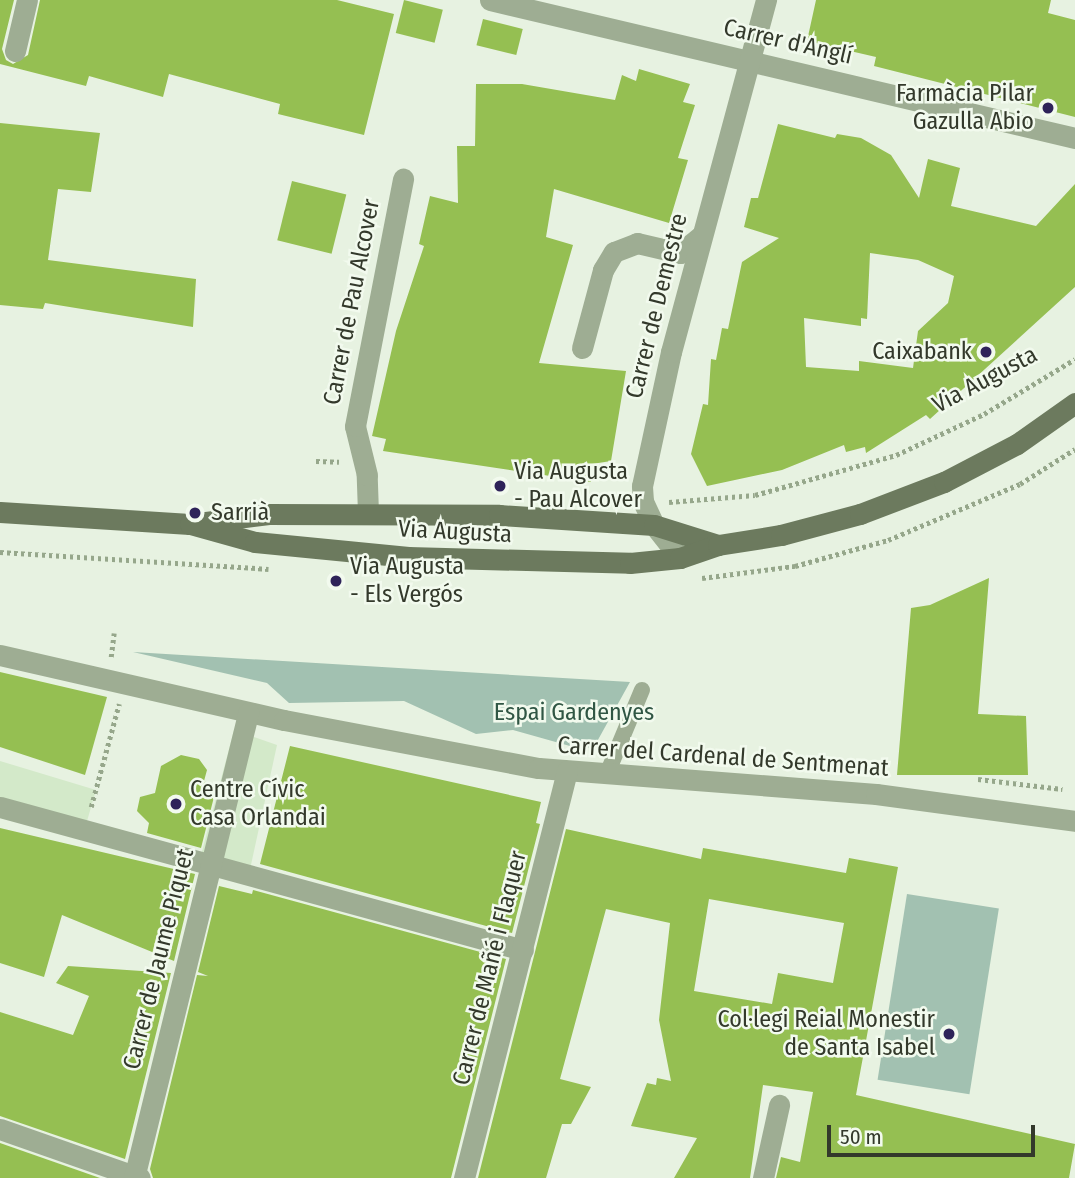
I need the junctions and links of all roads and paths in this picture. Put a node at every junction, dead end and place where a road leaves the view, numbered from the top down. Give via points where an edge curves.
1 (27, 0) edge
2 (490, 0) edge
3 (766, 0) edge
4 (15, 51) dead end
5 (749, 60) junction
6 (1075, 138) edge
7 (403, 179) dead end
8 (701, 236) junction
9 (582, 348) dead end
10 (1075, 359) edge
11 (1075, 403) edge
12 (354, 436) joint
13 (316, 461) dead end
14 (340, 462) dead end
15 (675, 502) dead end
16 (0, 512) edge
17 (368, 513) junction
18 (190, 524) junction
19 (653, 525) junction
20 (718, 545) junction
21 (680, 558) junction
22 (114, 633) dead end
23 (0, 655) edge
24 (110, 662) dead end
25 (642, 690) dead end
26 (123, 693) dead end
27 (248, 713) junction
28 (567, 771) junction
29 (607, 774) junction
30 (978, 779) dead end
31 (1062, 789) dead end
32 (0, 807) edge
33 (1075, 821) edge
34 (85, 828) junction
35 (209, 865) junction
36 (523, 950) junction
37 (779, 1105) dead end
38 (0, 1129) edge
39 (136, 1177) edge
40 (464, 1178) edge
41 (763, 1178) edge

1 - 4 street
2 - 5 street, Carrer d'Anglí
3 - 5 street, Carrer de Demestre
5 - 6 street, Carrer d'Anglí
5 - 8 street, Carrer de Demestre
7 - 12 street, Carrer de Pau Alcover
8 - 9 street via 680,253 637,243 614,252 603,270
8 - 19 street, Carrer de Demestre via 642,486
10 - 15 path, Via Augusta via 984,414 896,455 755,495
11 - 20 main road, Via Augusta via 1017,444 944,482 860,514 781,535
12 - 17 street, Via Augusta via 367,475
13 - 14 path
16 - 18 main road, Via Augusta
17 - 18 main road, Via Augusta via 268,514
17 - 19 main road, Via Augusta
18 - 21 main road, Via Augusta via 255,542 408,557 616,563
19 - 20 main road, Via Augusta
19 - 21 street, Carrer de Demestre
20 - 21 main road, Via Augusta
22 - 24 path
23 - 27 street, Carrer del Cardenal de Sentmenat
25 - 29 lane
26 - 34 path
27 - 28 street, Carrer del Cardenal de Sentmenat
27 - 35 street, Carrer de Jaume Piquet
28 - 29 street, Carrer del Cardenal de Sentmenat
28 - 36 street, Carrer de Mañé i Flaquer
29 - 33 street, Carrer del Cardenal de Sentmenat via 876,794
30 - 31 path
32 - 34 street
34 - 35 street
35 - 36 street
35 - 39 street, Carrer de Jaume Piquet
36 - 40 street, Carrer de Mañé i Flaquer
37 - 41 street
38 - 39 street

